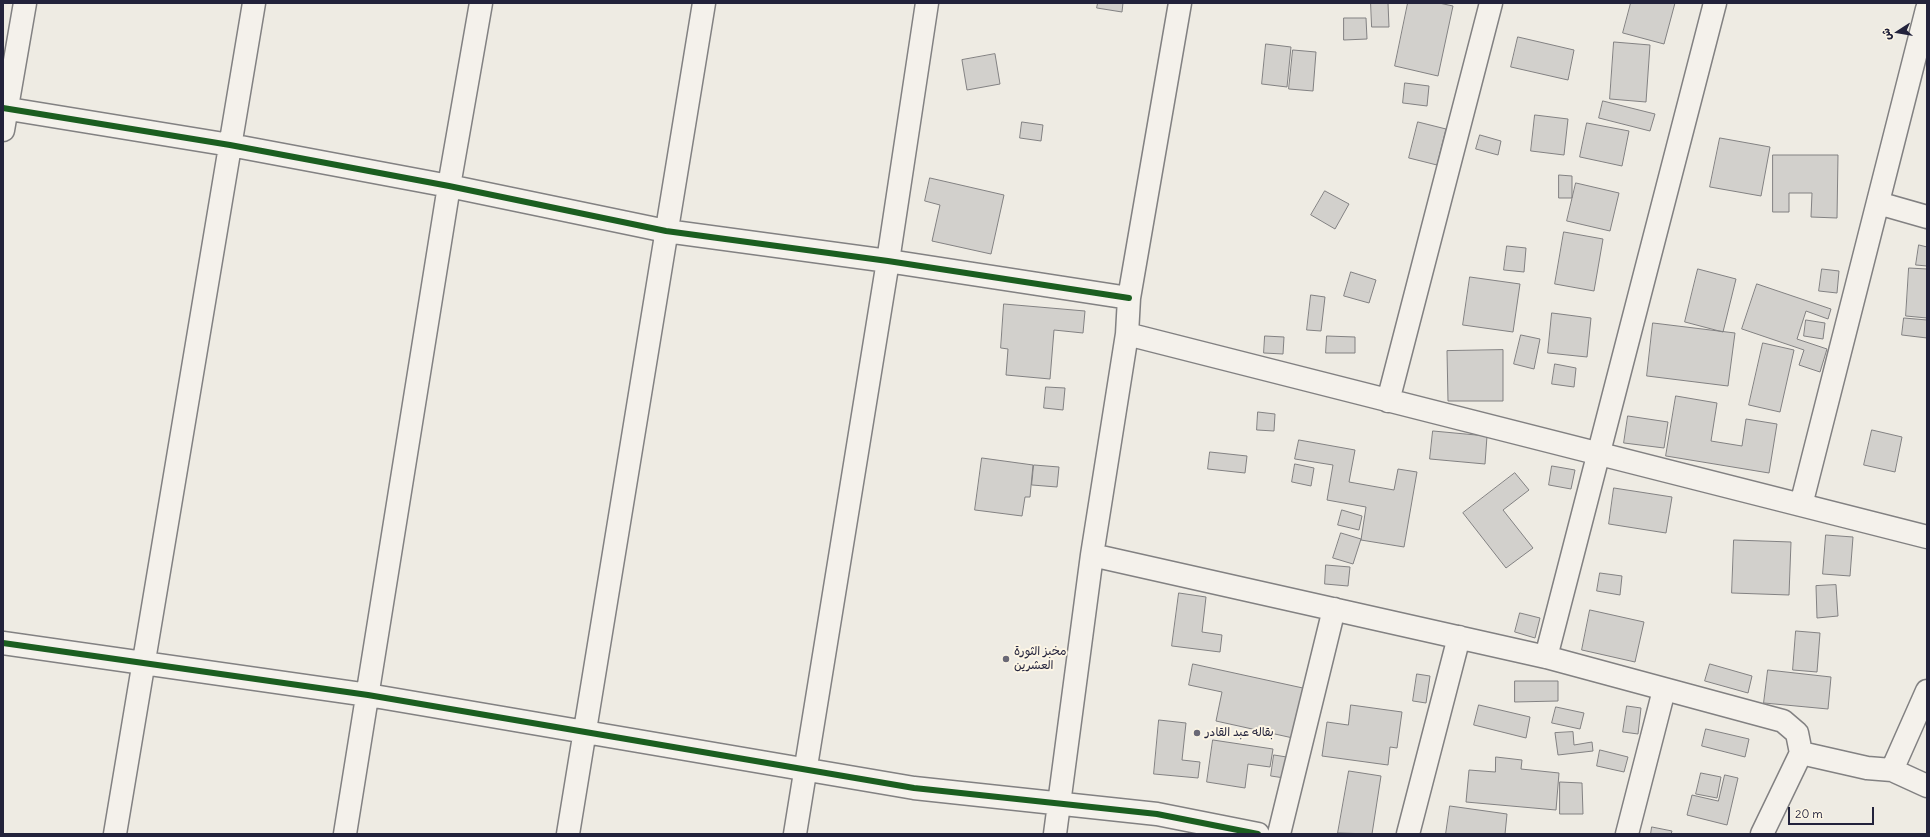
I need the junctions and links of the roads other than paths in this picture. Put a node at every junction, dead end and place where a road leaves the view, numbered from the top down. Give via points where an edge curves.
1 (25, 3) edge
2 (254, 3) edge
3 (481, 3) edge
4 (704, 3) edge
5 (927, 3) edge
6 (1180, 3) edge
7 (1491, 3) edge
8 (1715, 3) edge
9 (1927, 9) edge
10 (5, 109) edge
11 (3, 130) edge
12 (230, 145) junction
13 (449, 186) junction
14 (1878, 203) junction
15 (1927, 217) edge
16 (666, 231) junction
17 (888, 261) junction
18 (1130, 298) junction
19 (1126, 334) junction
20 (1388, 401) junction
21 (1598, 454) junction
22 (1801, 505) junction
23 (1927, 537) edge
24 (1092, 555) junction
25 (1334, 609) junction
26 (1459, 637) junction
27 (3, 644) edge
28 (1546, 657) junction
29 (144, 663) junction
30 (1664, 690) junction
31 (1927, 691) edge
32 (368, 695) junction
33 (585, 731) junction
34 (1801, 753) junction
35 (806, 768) junction
36 (1892, 770) junction
37 (1927, 786) edge
38 (1059, 804) junction
39 (115, 834) edge
40 (344, 834) edge
41 (568, 834) edge
42 (796, 834) edge
43 (1055, 834) edge
44 (1258, 834) edge
45 (1279, 834) edge
46 (1408, 834) edge
47 (1626, 834) edge
48 (1762, 834) edge

1 - 10 street
2 - 12 street
3 - 13 street
4 - 16 street
5 - 17 street
6 - 18 street
7 - 20 street
8 - 21 street
9 - 14 street
10 - 11 street
10 - 12 street
12 - 13 street
12 - 29 street
13 - 16 street
13 - 32 street
14 - 15 street
14 - 22 street
16 - 17 street
16 - 33 street
17 - 18 street
17 - 35 street
18 - 19 street
19 - 20 street
19 - 24 street
20 - 21 street
21 - 22 street
21 - 28 street
22 - 23 street
24 - 25 street
24 - 38 street
25 - 26 street
25 - 45 street
26 - 28 street
26 - 46 street
27 - 29 street
28 - 30 street
29 - 32 street
29 - 39 street
30 - 34 street via 1784,721 1797,733
30 - 47 street
31 - 36 street
32 - 33 street
32 - 40 street
33 - 35 street
33 - 41 street
34 - 36 street via 1867,768
34 - 48 street
35 - 38 street via 914,788
35 - 42 street
36 - 37 street
38 - 43 street
38 - 44 street via 1156,814

